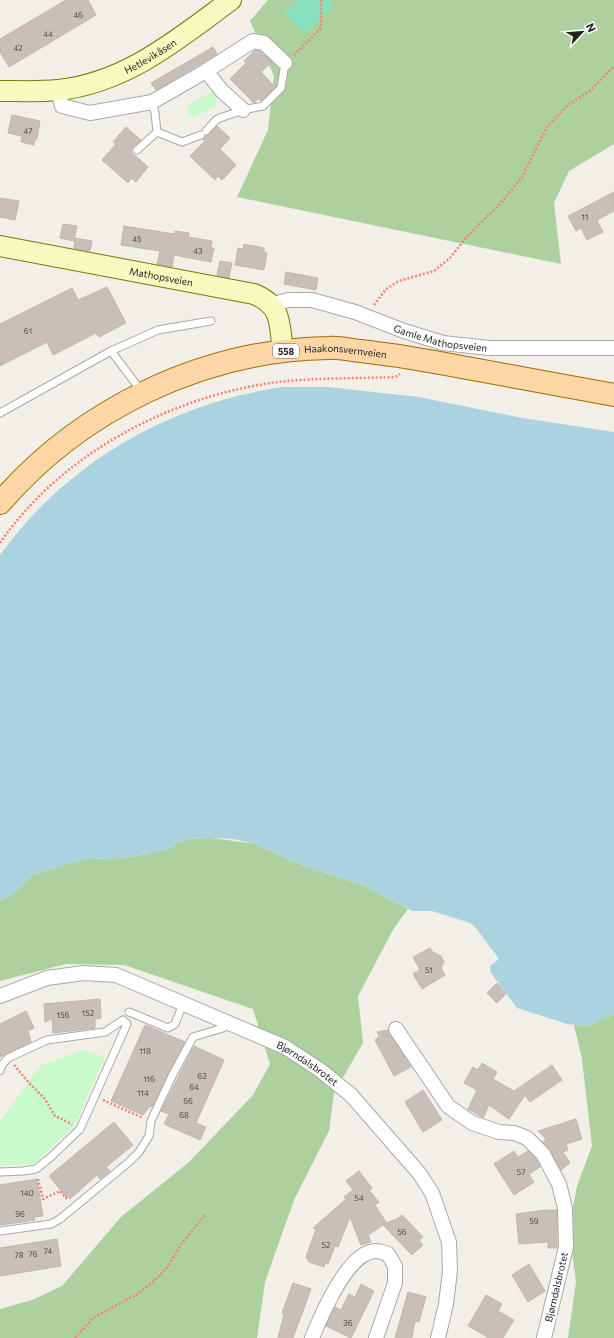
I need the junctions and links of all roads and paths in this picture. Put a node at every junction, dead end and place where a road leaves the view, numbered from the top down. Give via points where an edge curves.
1 (231, 0) edge
2 (321, 0) edge
3 (285, 63) junction
4 (614, 66) edge
5 (206, 71) junction
6 (58, 90) junction
7 (0, 91) edge
8 (152, 102) junction
9 (243, 110) junction
10 (157, 132) junction
11 (137, 150) dead end
12 (0, 246) edge
13 (272, 304) junction
14 (366, 316) junction
15 (211, 321) dead end
16 (614, 348) edge
17 (111, 351) junction
18 (283, 351) junction
19 (393, 372) dead end
20 (142, 392) junction
21 (614, 395) edge
22 (0, 413) edge
23 (0, 503) edge
24 (0, 543) edge
25 (0, 996) edge
26 (183, 1004) junction
27 (129, 1012) dead end
28 (227, 1022) junction
29 (396, 1029) dead end
30 (8, 1058) junction
31 (0, 1071) edge
32 (96, 1097) junction
33 (151, 1121) junction
34 (80, 1129) junction
35 (36, 1169) junction
36 (0, 1172) edge
37 (74, 1207) junction
38 (206, 1214) dead end
39 (0, 1231) edge
40 (75, 1338) edge
41 (312, 1338) edge
42 (376, 1338) edge
43 (438, 1338) edge
44 (544, 1338) edge

1 - 6 main road, Hetlevikåsen via 164,49 128,70 99,82
2 - 3 path via 321,28
3 - 5 street via 264,43 253,41
3 - 9 lane via 281,88 263,106
4 - 14 path via 591,90 568,106 547,127 522,178 450,258 434,271 398,281 386,289
5 - 8 street
5 - 9 street via 222,91
6 - 7 main road, Hetlevikåsen
6 - 8 street via 62,106 90,113
8 - 10 lane
9 - 10 lane via 217,119 204,133 182,142
10 - 11 lane
12 - 13 main road, Mathopsveien via 254,294
13 - 14 street, Gamle Mathopsveien via 289,300 312,300
13 - 18 main road via 278,315
14 - 16 street, Gamle Mathopsveien via 442,343 489,348
15 - 17 lane via 158,330
17 - 20 lane
17 - 22 lane
18 - 20 main road, Haakonsvernveien / 558 via 234,360 178,376
18 - 21 main road, Haakonsvernveien / 558 via 329,348 404,356
19 - 24 path via 401,373 394,377 265,384 222,392 172,410 116,438 78,463 42,495
20 - 23 main road, Haakonsvernveien / 558 via 48,454 22,477
25 - 26 street, Bjørndalsbrotet via 47,978 84,973 116,975
26 - 27 lane via 175,1024 168,1028
26 - 28 street, Bjørndalsbrotet
28 - 33 lane via 223,1028 193,1037
28 - 43 street, Bjørndalsbrotet via 284,1047 320,1070 351,1096 419,1173 432,1193 449,1242 450,1271 447,1298
29 - 44 street, Bjørndalsbrotet via 448,1106 472,1123 527,1138 543,1154 559,1184 565,1208 566,1247
30 - 31 lane
30 - 32 lane via 47,1040 105,1032 123,1020 127,1024
30 - 34 path via 45,1099 55,1116
32 - 33 path
32 - 34 lane
33 - 37 lane via 149,1136 139,1152
34 - 35 lane
35 - 36 lane
35 - 37 path via 43,1199 60,1191
37 - 39 lane via 51,1224
38 - 40 path via 182,1243 167,1268 154,1281 139,1293 101,1312
41 - 42 street via 325,1306 349,1268 364,1255 376,1251 388,1254 395,1266 395,1283

